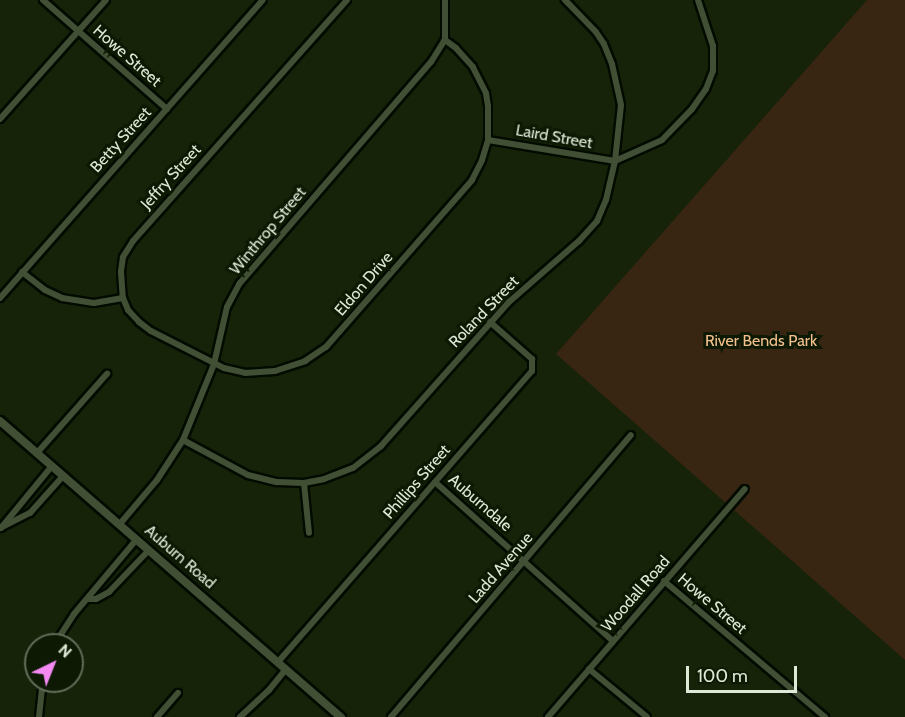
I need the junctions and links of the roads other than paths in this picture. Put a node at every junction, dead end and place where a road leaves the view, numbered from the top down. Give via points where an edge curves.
1 (43, 0) edge
2 (106, 0) edge
3 (263, 0) edge
4 (347, 0) edge
5 (445, 0) edge
6 (565, 0) edge
7 (698, 0) edge
8 (78, 31) junction
9 (446, 40) junction
10 (167, 109) junction
11 (0, 119) edge
12 (488, 140) junction
13 (615, 161) junction
14 (22, 272) junction
15 (0, 298) edge
16 (123, 298) junction
17 (490, 322) junction
18 (214, 364) junction
19 (107, 374) dead end
20 (0, 421) edge
21 (631, 435) dead end
22 (183, 440) junction
23 (37, 453) junction
24 (52, 466) junction
25 (63, 476) junction
26 (435, 482) junction
27 (304, 483) junction
28 (745, 489) dead end
29 (119, 525) junction
30 (309, 533) dead end
31 (137, 540) junction
32 (149, 550) junction
33 (525, 561) junction
34 (664, 581) junction
35 (88, 599) junction
36 (62, 633) edge
37 (613, 641) junction
38 (278, 662) junction
39 (286, 669) junction
40 (589, 669) junction
41 (42, 693) edge
42 (178, 693) dead end
43 (39, 717) edge
44 (157, 717) edge
45 (240, 717) edge
46 (341, 717) edge
47 (391, 717) edge
48 (548, 717) edge
49 (646, 717) edge
50 (825, 717) edge

1 - 8 street, Howe Street
2 - 8 street
3 - 10 street, Betty Street
4 - 16 street, Jeffry Street via 128,247 121,264
5 - 9 street
6 - 13 street, Roland Street via 596,32 612,64 621,105
7 - 13 street via 713,46 713,71 706,89 662,140
8 - 10 street, Howe Street
8 - 11 street
9 - 12 street via 480,80 488,106
9 - 18 street, Winthrop Street via 240,283 224,317
10 - 14 street, Betty Street
12 - 13 street, Laird Street
12 - 18 street, Eldon Drive via 477,170 463,192 326,347 293,366 265,373 236,372
13 - 17 street, Roland Street via 597,221
14 - 15 street, Betty Street
14 - 16 street via 62,298 94,303
16 - 18 street via 128,310 146,327
17 - 26 street, Phillips Street via 532,359 532,371
17 - 27 street, Roland Street via 370,456 342,473
18 - 22 street, Winthrop Street
19 - 23 street
20 - 23 main road, Auburn Road
21 - 33 street, Ladd Avenue
22 - 27 street, Roland Street via 248,475
22 - 29 street, Winthrop Street via 157,480
23 - 24 main road, Auburn Road
24 - 25 main road, Auburn Road
24 - 25 street via 0,528 30,513
25 - 29 main road, Auburn Road
26 - 33 street, Auburndale
26 - 38 street, Phillips Street
27 - 30 street
28 - 34 street, Woodall Road
29 - 31 main road, Auburn Road
31 - 32 main road, Auburn Road
31 - 35 street
32 - 35 street via 109,591
32 - 38 main road, Auburn Road
33 - 37 street, Auburndale
33 - 47 street, Ladd Avenue
34 - 37 street, Woodall Road
34 - 50 street, Howe Street
35 - 36 street
37 - 40 street, Woodall Road
38 - 39 main road, Auburn Road
39 - 45 street
39 - 46 main road, Auburn Road
40 - 48 street, Woodall Road
40 - 49 street
41 - 43 street
42 - 44 street

